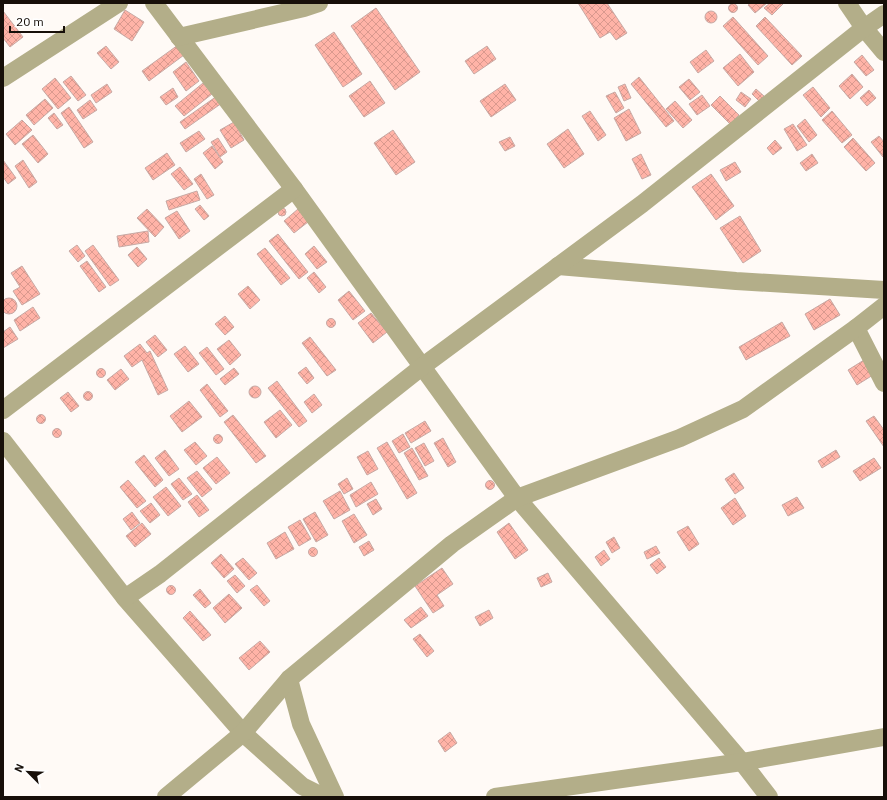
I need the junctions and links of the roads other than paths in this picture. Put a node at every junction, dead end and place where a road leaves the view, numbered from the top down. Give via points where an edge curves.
1 (119, 3) edge
2 (154, 3) edge
3 (319, 3) edge
4 (847, 3) edge
5 (884, 14) edge
6 (864, 28) junction
7 (179, 37) junction
8 (884, 52) edge
9 (3, 78) edge
10 (294, 189) junction
11 (558, 266) junction
12 (884, 290) edge
13 (884, 306) edge
14 (856, 328) junction
15 (423, 366) junction
16 (884, 383) edge
17 (3, 410) edge
18 (3, 441) edge
19 (516, 498) junction
20 (125, 598) junction
21 (289, 679) junction
22 (242, 733) junction
23 (884, 737) edge
24 (742, 762) junction
25 (166, 797) edge
26 (324, 797) edge
27 (334, 797) edge
28 (495, 797) edge
29 (769, 797) edge

1 - 9 street
2 - 7 street
3 - 7 street
4 - 6 street
5 - 6 street
6 - 8 street
6 - 11 street via 642,204
7 - 10 street
10 - 15 street
10 - 17 street
11 - 12 street via 736,282
11 - 15 street
13 - 14 street
14 - 16 street
14 - 19 street via 743,409 680,438
15 - 19 street
15 - 20 street via 160,574
18 - 20 street
19 - 21 street via 452,544
19 - 24 street
20 - 22 street
21 - 22 street
21 - 27 street via 301,724
22 - 25 street
22 - 26 street via 302,786
23 - 24 street
24 - 28 street
24 - 29 street

